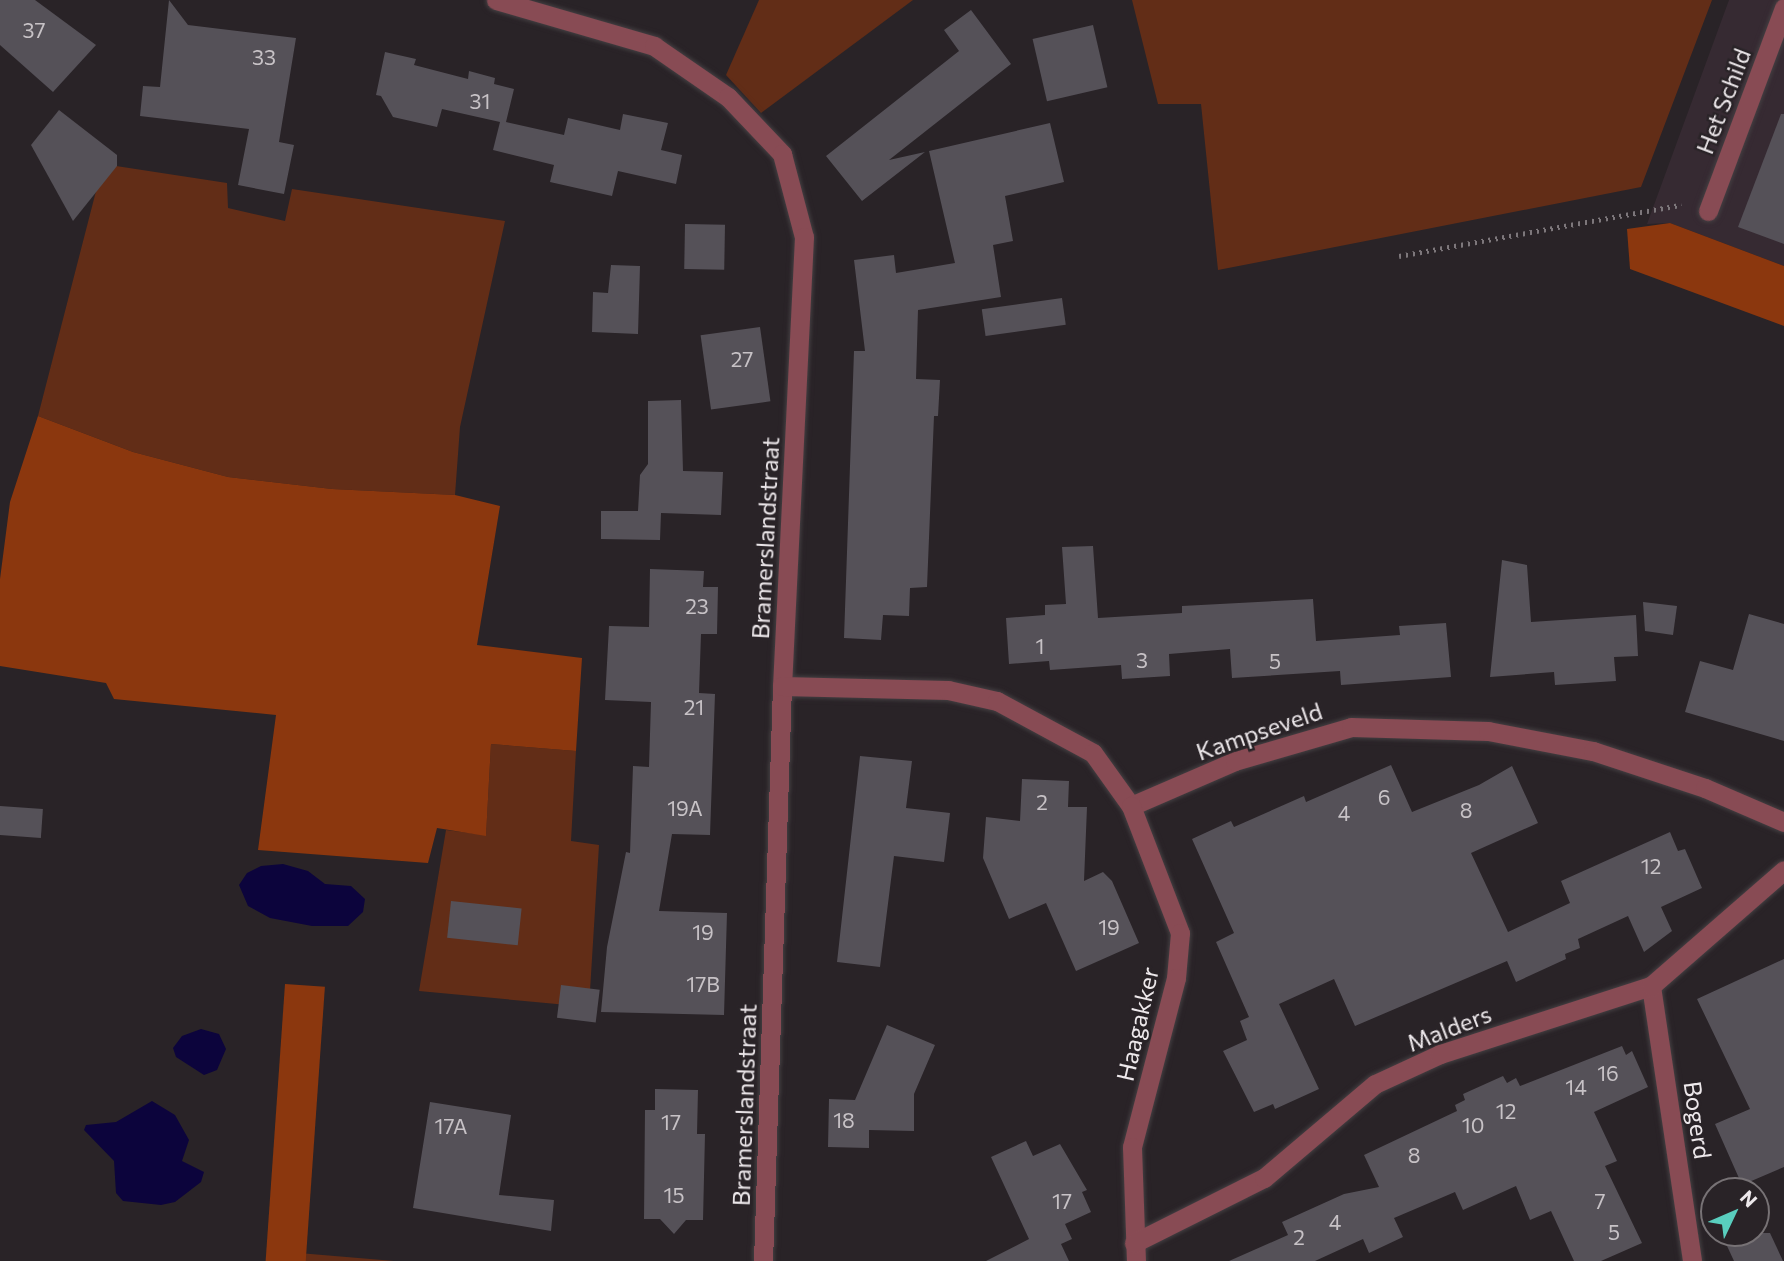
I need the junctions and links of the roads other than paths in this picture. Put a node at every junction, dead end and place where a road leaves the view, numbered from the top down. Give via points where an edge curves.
1 (496, 0) edge
2 (1784, 8) edge
3 (1710, 205) road end
4 (782, 686) junction
5 (1131, 806) junction
6 (1784, 822) edge
7 (1784, 870) edge
8 (1651, 986) junction
9 (1135, 1252) edge
10 (763, 1261) edge
11 (1692, 1261) edge

1 - 4 street, Bramerslandstraat via 654,47 728,97 782,154 804,237
2 - 3 street, Het Schild
4 - 5 street via 948,690 997,701 1093,752
4 - 10 street, Bramerslandstraat
5 - 6 street, Kampseveld via 1235,761 1351,727 1488,731 1593,751 1704,788
5 - 9 street, Haagakker via 1180,933 1176,978 1132,1147
7 - 8 street, Malders
8 - 9 street, Malders via 1440,1054 1375,1084 1264,1178
8 - 11 street, Bogerd

